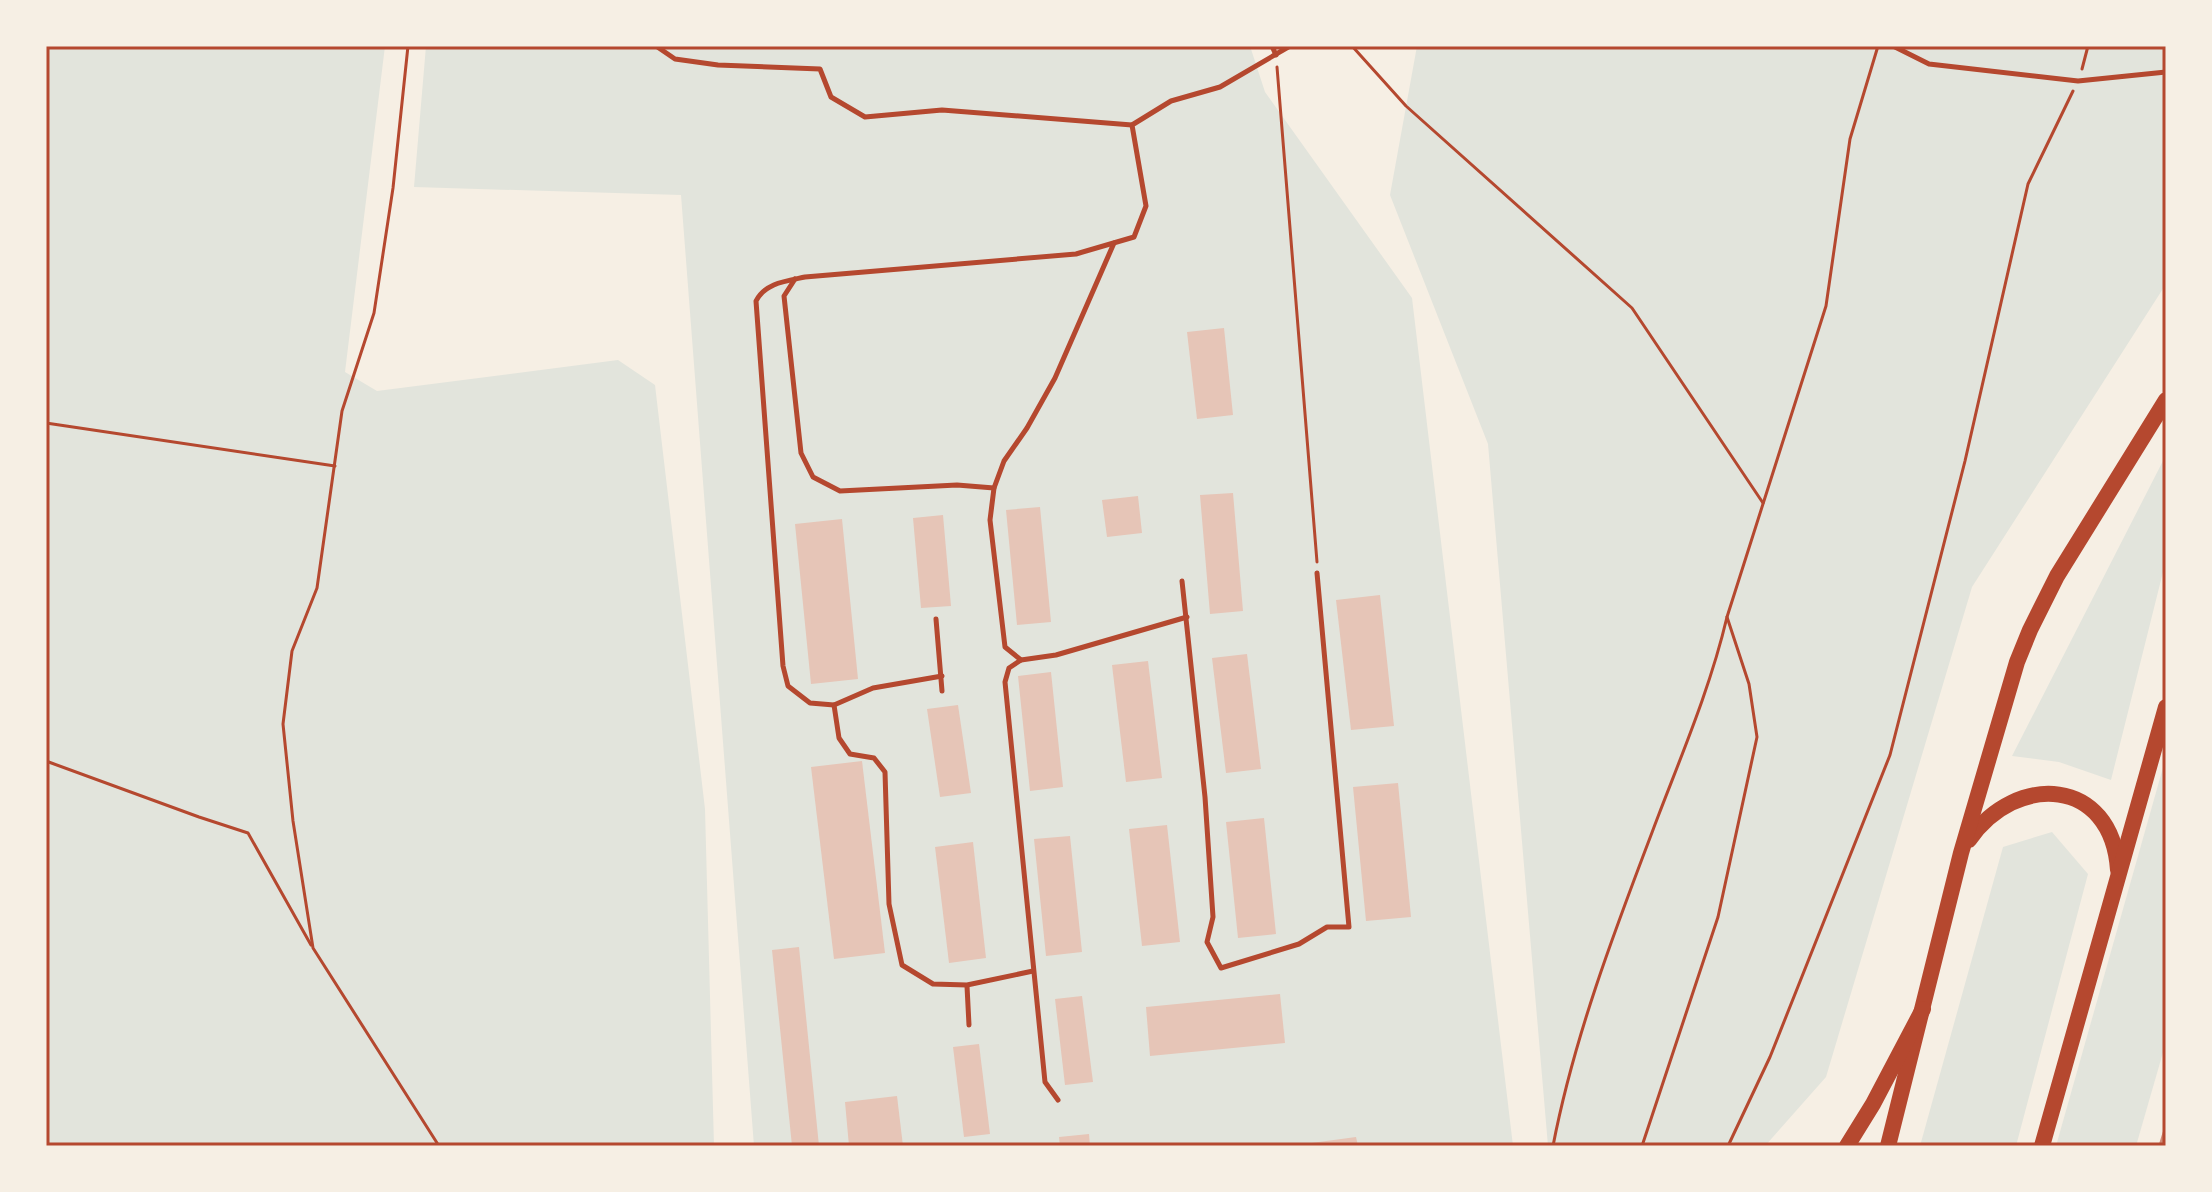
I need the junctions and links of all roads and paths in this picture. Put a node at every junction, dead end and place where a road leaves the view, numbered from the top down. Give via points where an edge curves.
1 (408, 46) edge
2 (656, 46) edge
3 (1272, 46) edge
4 (1290, 46) edge
5 (1352, 46) edge
6 (1878, 46) edge
7 (1893, 46) edge
8 (2088, 46) edge
9 (1276, 55) junction
10 (2166, 72) edge
11 (2078, 81) junction
12 (1132, 125) junction
13 (1114, 243) junction
14 (795, 279) junction
15 (2166, 400) edge
16 (46, 423) edge
17 (335, 466) junction
18 (994, 488) junction
19 (1763, 503) junction
20 (1317, 573) dead end
21 (1182, 581) dead end
22 (1319, 591) junction
23 (1187, 617) junction
24 (1727, 617) junction
25 (936, 619) dead end
26 (1021, 660) junction
27 (942, 676) junction
28 (942, 691) dead end
29 (834, 705) junction
30 (2166, 707) edge
31 (46, 761) edge
32 (1961, 853) junction
33 (2117, 888) junction
34 (313, 948) junction
35 (1033, 971) junction
36 (967, 985) junction
37 (1923, 1009) junction
38 (969, 1025) dead end
39 (1058, 1100) dead end
40 (439, 1146) edge
41 (1553, 1146) edge
42 (1642, 1146) edge
43 (1728, 1146) edge
44 (1847, 1146) edge
45 (1888, 1146) edge
46 (2042, 1146) edge

1 - 17 path via 374,313 342,411
2 - 12 lane via 675,59 820,69 831,97 865,117 942,110
3 - 9 lane
4 - 9 lane
5 - 19 path via 1406,106 1632,308
6 - 19 path via 1850,139 1826,306
7 - 11 lane via 1929,64
8 - 11 path
9 - 12 lane via 1220,87 1171,101
9 - 22 path
10 - 11 lane
11 - 43 path via 2028,184 1890,755 1770,1057
12 - 13 lane via 1146,206 1134,237
13 - 14 lane via 1076,254
13 - 18 lane via 1055,378 1004,461
14 - 18 lane via 784,296 801,453 813,477 840,491
14 - 29 lane via 761,291 756,301 783,666 788,686 810,703
15 - 32 main road via 2057,576 2030,630
16 - 17 path
17 - 34 path via 317,588 292,651 283,724
18 - 26 lane via 990,520 1005,647
19 - 24 path
20 - 22 lane
21 - 23 lane
22 - 23 lane via 1349,927 1327,927 1299,944 1221,968 1207,942 1213,917
23 - 26 lane
24 - 41 path via 1715,667 1608,950
24 - 42 path via 1749,684 1757,737 1718,917
25 - 27 lane
26 - 35 lane via 1009,668 1005,682
27 - 28 lane
27 - 29 lane via 873,688
29 - 36 lane via 839,738 850,754 874,758 885,772 889,904 902,965 933,984
30 - 33 main road
31 - 34 path via 248,833
32 - 33 main road via 1987,817 2011,801 2041,794 2067,796 2099,815 2113,838
32 - 37 main road
33 - 46 main road
34 - 40 path
35 - 36 lane
35 - 39 lane via 1045,1082
36 - 38 lane
37 - 44 main road
37 - 45 main road

